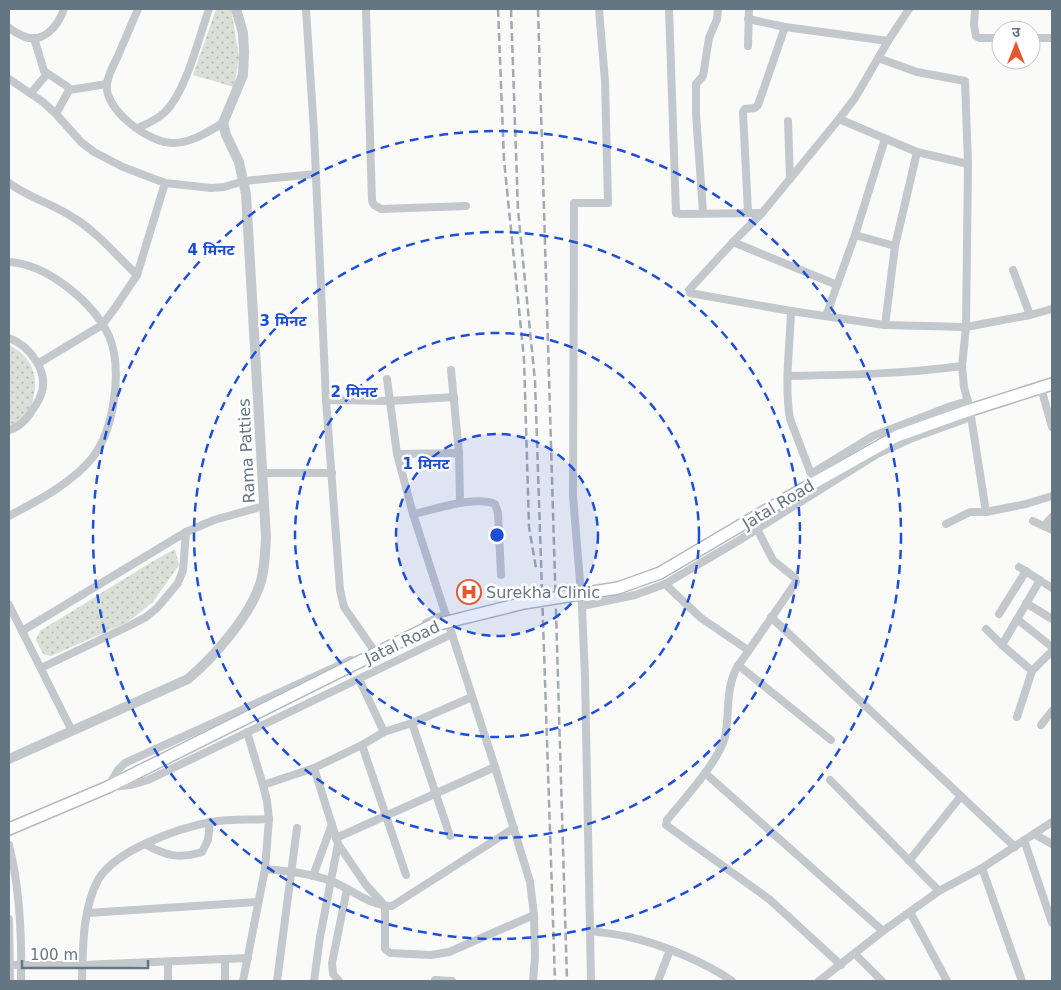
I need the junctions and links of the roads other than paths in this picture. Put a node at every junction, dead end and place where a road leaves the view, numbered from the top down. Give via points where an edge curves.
1 (64, 9) edge
2 (138, 9) edge
3 (208, 9) edge
4 (236, 9) edge
5 (306, 9) edge
6 (366, 9) edge
7 (599, 9) edge
8 (669, 9) edge
9 (718, 9) edge
10 (749, 9) edge
11 (909, 9) edge
12 (975, 9) edge
13 (748, 19) junction
14 (785, 27) junction
15 (9, 28) edge
16 (34, 38) junction
17 (991, 38) edge
18 (888, 41) junction
19 (748, 46) dead end
20 (878, 58) junction
21 (47, 74) junction
22 (9, 79) edge
23 (107, 84) junction
24 (69, 90) junction
25 (30, 93) junction
26 (56, 114) junction
27 (839, 119) junction
28 (788, 120) dead end
29 (223, 124) junction
30 (138, 128) junction
31 (885, 139) junction
32 (917, 152) junction
33 (968, 164) junction
34 (316, 174) junction
35 (790, 179) junction
36 (244, 181) junction
37 (9, 183) edge
38 (165, 183) junction
39 (466, 206) dead end
40 (702, 212) junction
41 (748, 212) junction
42 (762, 213) junction
43 (854, 235) junction
44 (733, 242) junction
45 (895, 246) junction
46 (9, 262) edge
47 (1013, 270) dead end
48 (137, 276) junction
49 (837, 285) junction
50 (1052, 309) edge
51 (792, 311) junction
52 (1030, 315) junction
53 (826, 316) junction
54 (102, 325) junction
55 (885, 325) junction
56 (966, 327) junction
57 (9, 338) edge
58 (39, 364) junction
59 (962, 366) junction
60 (451, 370) dead end
61 (788, 376) junction
62 (387, 379) dead end
63 (1047, 386) edge
64 (454, 397) junction
65 (326, 400) junction
66 (390, 402) junction
67 (969, 410) junction
68 (1052, 427) edge
69 (9, 430) edge
70 (459, 453) junction
71 (397, 454) junction
72 (263, 473) junction
73 (332, 473) junction
74 (1052, 496) edge
75 (460, 503) junction
76 (264, 506) junction
77 (986, 512) junction
78 (413, 514) junction
79 (9, 516) edge
80 (1052, 517) edge
81 (1033, 521) dead end
82 (946, 524) dead end
83 (1044, 526) junction
84 (757, 529) junction
85 (1052, 530) edge
86 (186, 532) junction
87 (501, 575) dead end
88 (1040, 580) junction
89 (665, 584) junction
90 (1052, 588) edge
91 (1026, 603) junction
92 (9, 605) edge
93 (582, 606) junction
94 (446, 614) junction
95 (999, 614) dead end
96 (772, 617) junction
97 (1017, 619) junction
98 (1052, 619) edge
99 (986, 629) dead end
100 (22, 631) junction
101 (452, 634) junction
102 (1002, 645) junction
103 (373, 649) junction
104 (1052, 649) edge
105 (748, 650) junction
106 (738, 665) junction
107 (41, 668) junction
108 (1032, 671) junction
109 (359, 679) junction
110 (472, 698) junction
111 (1052, 711) edge
112 (1017, 717) dead end
113 (412, 723) junction
114 (1041, 725) dead end
115 (72, 731) junction
116 (246, 732) junction
117 (384, 732) junction
118 (831, 740) dead end
119 (362, 745) junction
120 (9, 759) edge
121 (495, 767) junction
122 (314, 768) junction
123 (705, 773) junction
124 (830, 780) dead end
125 (263, 785) junction
126 (108, 787) junction
127 (436, 794) junction
128 (960, 796) junction
129 (386, 816) junction
130 (269, 819) junction
131 (210, 822) junction
132 (1052, 822) edge
133 (332, 824) junction
134 (297, 828) dead end
135 (514, 828) junction
136 (9, 829) edge
137 (1034, 834) junction
138 (450, 836) dead end
139 (1024, 840) junction
140 (337, 841) junction
141 (145, 844) junction
142 (1052, 844) edge
143 (9, 845) edge
144 (1015, 847) junction
145 (909, 861) junction
146 (982, 868) junction
147 (265, 869) junction
148 (291, 871) junction
149 (406, 875) dead end
150 (313, 876) junction
151 (330, 881) junction
152 (347, 889) junction
153 (939, 891) junction
154 (258, 902) junction
155 (385, 906) junction
156 (910, 912) junction
157 (88, 913) junction
158 (534, 915) junction
159 (9, 919) edge
160 (1052, 924) edge
161 (591, 931) junction
162 (882, 931) junction
163 (670, 950) junction
164 (855, 954) junction
165 (248, 958) junction
166 (224, 959) junction
167 (168, 962) junction
168 (82, 964) junction
169 (10, 965) junction
170 (21, 965) junction
171 (841, 965) junction
172 (435, 980) dead end
173 (10, 981) edge
174 (21, 981) edge
175 (82, 981) edge
176 (168, 981) edge
177 (225, 981) edge
178 (243, 981) edge
179 (277, 981) edge
180 (314, 981) edge
181 (339, 981) edge
182 (452, 981) edge
183 (533, 981) edge
184 (591, 981) edge
185 (658, 981) edge
186 (732, 981) edge
187 (819, 981) edge
188 (882, 981) edge
189 (947, 981) edge
190 (1022, 981) edge

1 - 16 street via 52,29 43,37
2 - 23 street
3 - 30 street via 178,94 164,113
4 - 29 street via 243,33 243,75
5 - 34 street
6 - 39 street via 374,205 381,209
7 - 93 street via 605,81 608,203 574,203 573,496
8 - 40 street via 676,211 681,214
9 - 40 street via 702,76 696,84
10 - 13 street
11 - 18 street
12 - 17 street via 976,36
13 - 14 street
13 - 19 street
14 - 18 street
14 - 41 street via 758,105 743,112
15 - 16 street via 24,37
16 - 21 street
18 - 20 street
20 - 27 street
20 - 33 street via 917,72 966,81
21 - 24 street
21 - 25 street
22 - 25 street
23 - 24 street
23 - 30 street via 112,105
24 - 26 street
25 - 26 street
26 - 38 street via 94,152
27 - 31 street
27 - 35 street
28 - 35 street
29 - 30 street via 202,135 172,144 152,138
29 - 36 street, Rama Patties
31 - 32 street
31 - 43 street
32 - 33 street
32 - 45 street
33 - 56 street
34 - 36 street
34 - 65 street
35 - 42 street
36 - 38 street via 211,188
36 - 72 street, Rama Patties
37 - 48 street via 84,224
38 - 48 street
40 - 41 street
41 - 42 street
42 - 44 street
43 - 45 street
43 - 49 street
44 - 49 street
44 - 51 street via 689,290 690,293
45 - 55 street
46 - 54 street via 34,267 68,286
47 - 52 street
48 - 54 street
49 - 53 street
50 - 52 street
51 - 53 street
51 - 61 street
52 - 56 street
53 - 55 street
54 - 58 street
54 - 79 street via 109,336 115,368 114,396 105,436 80,472 59,488
55 - 56 street
56 - 59 street
57 - 58 street via 24,345
58 - 69 street via 41,396 24,421
59 - 61 street via 876,375
59 - 67 street
60 - 64 street
61 - 67 street via 790,419 811,474 873,436 951,406
62 - 66 street
63 - 67 main road, Jatal Road
63 - 68 street
64 - 66 street
64 - 70 street
65 - 66 street
65 - 73 street
66 - 71 street
67 - 77 street
67 - 84 street via 877,454
67 - 126 main road, Jatal Road, bridge via 896,436 660,573 618,588 524,603 431,626
70 - 71 street
70 - 75 street
71 - 78 street
72 - 73 street
72 - 76 street, Rama Patties
73 - 103 street via 341,598
74 - 77 street
75 - 78 street
75 - 87 street via 486,501 497,508
76 - 86 street via 214,520
76 - 115 street, Rama Patties via 266,538 261,580 251,603 216,652 188,679
77 - 82 street via 970,512
78 - 94 street
80 - 83 street
81 - 83 street
83 - 85 street
84 - 89 street
84 - 96 street via 773,560 796,580
86 - 100 street
86 - 107 street via 183,570 178,583 157,608 131,626
88 - 90 street
88 - 91 street
88 - 95 street via 1023,569
89 - 93 street via 635,595
89 - 105 street via 701,618
91 - 97 street
91 - 98 street
92 - 100 street
93 - 161 street
94 - 101 street
94 - 103 street
96 - 105 street
96 - 128 street
97 - 102 street
97 - 104 street
99 - 102 street
100 - 107 street
101 - 109 street
101 - 110 street
102 - 108 street
103 - 126 street via 125,763
104 - 108 street
105 - 106 street
106 - 118 street
106 - 123 street via 727,700 725,738
107 - 115 street
108 - 112 street
109 - 116 street
109 - 117 street
110 - 113 street
110 - 121 street
111 - 114 street
113 - 117 street
113 - 127 street
115 - 120 street, Rama Patties
116 - 125 street
116 - 126 street via 148,780
117 - 119 street
119 - 122 street
119 - 129 street
121 - 127 street
121 - 135 street
122 - 125 street
122 - 133 street
123 - 162 street
123 - 171 street via 667,820 667,827 769,899
124 - 145 street
125 - 130 street
126 - 136 main road, Jatal Road
127 - 129 street
127 - 138 street
128 - 144 street
128 - 145 street
129 - 140 street
129 - 149 street
130 - 131 street
130 - 147 street
131 - 141 street
131 - 141 street via 208,840 202,852 170,855
132 - 137 street
133 - 140 street
133 - 150 street
134 - 148 street
135 - 155 street via 397,904
135 - 158 street via 530,882
137 - 139 street
137 - 142 street
139 - 144 street
139 - 160 street
140 - 151 street
140 - 155 street
141 - 157 street via 124,854 108,867 93,892
143 - 170 street via 18,897
144 - 146 street
145 - 153 street
146 - 153 street
146 - 190 street
147 - 148 street
147 - 154 street
148 - 150 street
148 - 179 street
150 - 151 street
151 - 152 street
151 - 180 street
152 - 155 street
152 - 181 street via 332,963 333,974
153 - 156 street
154 - 157 street
154 - 165 street
155 - 158 street via 385,949 390,953 431,955 449,952
156 - 162 street
156 - 189 street
157 - 168 street
158 - 183 street
159 - 169 street
161 - 163 street via 627,936
161 - 184 street
162 - 164 street
163 - 185 street
163 - 186 street via 716,970
164 - 171 street
164 - 188 street
165 - 166 street
165 - 178 street
166 - 167 street
166 - 177 street
167 - 168 street
167 - 176 street
168 - 170 street
168 - 175 street
169 - 170 street
169 - 173 street
170 - 174 street
171 - 187 street
172 - 182 street

